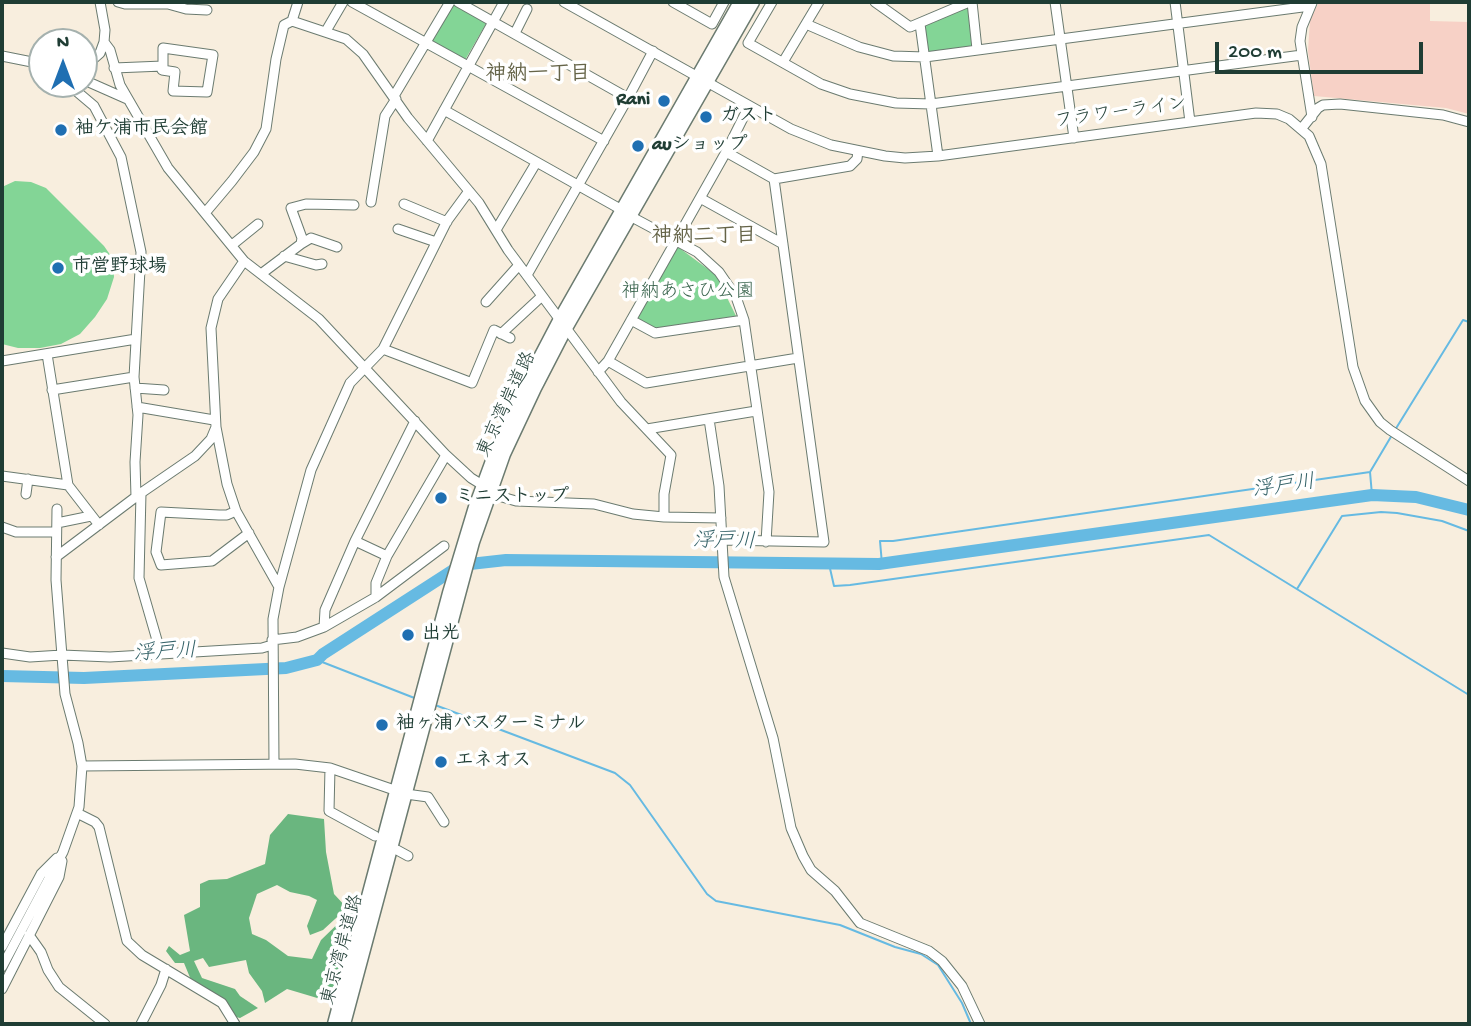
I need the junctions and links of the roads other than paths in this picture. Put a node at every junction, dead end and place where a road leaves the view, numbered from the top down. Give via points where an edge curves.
1 (100, 2) edge
2 (118, 2) edge
3 (298, 2) edge
4 (343, 2) edge
5 (352, 2) edge
6 (450, 2) edge
7 (458, 2) edge
8 (505, 2) edge
9 (564, 2) edge
10 (724, 2) edge
11 (740, 2) edge
12 (753, 2) edge
13 (772, 2) edge
14 (819, 2) edge
15 (875, 2) edge
16 (971, 2) edge
17 (1055, 2) edge
18 (1175, 2) edge
19 (679, 3) edge
20 (1311, 4) edge
21 (527, 9) dead end
22 (206, 10) dead end
23 (494, 20) junction
24 (292, 21) junction
25 (1178, 23) junction
26 (806, 24) junction
27 (920, 24) junction
28 (326, 31) junction
29 (515, 33) junction
30 (1060, 39) junction
31 (104, 42) junction
32 (425, 42) junction
33 (976, 49) junction
34 (653, 51) junction
35 (1301, 54) junction
36 (98, 55) edge
37 (2, 56) edge
38 (925, 57) junction
39 (28, 61) edge
40 (783, 62) junction
41 (469, 65) junction
42 (163, 66) junction
43 (114, 68) junction
44 (1183, 70) junction
45 (703, 79) junction
46 (98, 86) edge
47 (1067, 86) junction
48 (395, 97) junction
49 (85, 98) edge
50 (127, 99) junction
51 (628, 99) junction
52 (931, 104) junction
53 (749, 106) junction
54 (444, 110) junction
55 (1311, 117) junction
56 (1190, 122) junction
57 (1469, 122) edge
58 (1302, 128) junction
59 (1074, 138) junction
60 (426, 141) junction
61 (604, 141) junction
62 (858, 151) junction
63 (726, 152) junction
64 (938, 156) junction
65 (536, 163) junction
66 (774, 179) junction
67 (578, 187) junction
68 (469, 191) junction
69 (700, 198) junction
70 (371, 202) dead end
71 (404, 204) dead end
72 (354, 205) dead end
73 (205, 213) junction
74 (626, 213) junction
75 (447, 222) junction
76 (258, 224) dead end
77 (398, 229) dead end
78 (496, 230) junction
79 (676, 240) junction
80 (436, 242) junction
81 (301, 244) junction
82 (783, 244) junction
83 (232, 245) junction
84 (337, 247) dead end
85 (284, 256) junction
86 (244, 261) junction
87 (322, 264) dead end
88 (519, 265) junction
89 (261, 274) junction
90 (527, 275) junction
91 (542, 296) junction
92 (486, 302) dead end
93 (631, 320) junction
94 (744, 320) junction
95 (563, 323) junction
96 (136, 339) junction
97 (383, 349) junction
98 (47, 354) junction
99 (798, 358) junction
100 (608, 360) junction
101 (2, 361) edge
102 (750, 365) junction
103 (365, 367) junction
104 (598, 372) junction
105 (134, 377) junction
106 (135, 388) junction
107 (52, 390) junction
108 (164, 390) dead end
109 (137, 407) junction
110 (756, 411) junction
111 (709, 419) junction
112 (415, 421) junction
113 (215, 424) junction
114 (647, 429) junction
115 (446, 455) junction
116 (2, 476) edge
117 (28, 479) junction
118 (1469, 481) edge
119 (68, 485) junction
120 (487, 488) junction
121 (26, 494) dead end
122 (138, 495) junction
123 (57, 509) dead end
124 (236, 510) junction
125 (91, 516) junction
126 (664, 517) junction
127 (721, 518) junction
128 (99, 525) junction
129 (2, 527) edge
130 (57, 527) junction
131 (249, 533) junction
132 (355, 541) junction
133 (722, 542) junction
134 (766, 542) junction
135 (444, 546) dead end
136 (387, 556) junction
137 (56, 557) junction
138 (279, 587) junction
139 (376, 597) junction
140 (324, 627) junction
141 (272, 642) junction
142 (2, 653) edge
143 (161, 654) junction
144 (62, 655) junction
145 (274, 764) junction
146 (82, 766) junction
147 (330, 768) junction
148 (400, 793) junction
149 (77, 813) junction
150 (444, 822) dead end
151 (375, 836) dead end
152 (397, 850) dead end
153 (63, 852) junction
154 (408, 856) dead end
155 (29, 935) junction
156 (2, 947) edge
157 (2, 967) edge
158 (166, 969) junction
159 (2, 989) edge
160 (101, 1023) edge
161 (141, 1024) edge
162 (235, 1024) edge
163 (334, 1024) edge
164 (344, 1024) edge
165 (979, 1024) edge

1 - 31 street
2 - 22 street
3 - 24 street
4 - 28 street
5 - 32 street
6 - 32 street
7 - 23 street
8 - 23 street
9 - 34 street, フラワーライン
10 - 19 street via 712,24
11 - 45 highway, 東京湾岸道路
12 - 45 highway, 東京湾岸道路
13 - 40 street via 748,43
14 - 26 street
15 - 27 street via 911,27
16 - 27 street
16 - 33 street
17 - 30 street
18 - 25 street
20 - 25 street
20 - 35 street via 1302,27
21 - 29 street
23 - 29 street
23 - 41 street
24 - 28 street
24 - 73 street via 281,29 266,129
25 - 30 street
25 - 44 street
26 - 38 street via 870,50
26 - 40 street
27 - 38 street
28 - 48 street via 346,39 363,54
29 - 51 street
30 - 33 street
30 - 47 street
31 - 36 street
31 - 43 street
32 - 41 street
32 - 48 street
33 - 38 street
34 - 45 street, フラワーライン
34 - 51 street
35 - 44 street
35 - 55 street
37 - 39 street
38 - 52 street
40 - 52 street via 850,94
41 - 54 street
41 - 61 street
42 - 42 street via 162,70 175,72 173,91 207,92 213,55 163,48
42 - 43 street
43 - 50 street
44 - 47 street
44 - 56 street
45 - 53 street, フラワーライン
45 - 74 highway, 東京湾岸道路
46 - 50 street
47 - 52 street
47 - 59 street
48 - 60 street
48 - 70 street via 385,116
49 - 96 street via 94,106 121,157 141,252
50 - 73 street via 168,168
51 - 61 street
52 - 64 street
53 - 62 street, フラワーライン via 791,130
53 - 63 street
54 - 60 street
54 - 65 street
55 - 57 street via 1323,105 1340,104
55 - 58 street
56 - 58 street, フラワーライン via 1266,113
56 - 59 street, フラワーライン
58 - 118 street via 1321,164 1353,367 1365,401 1390,430
59 - 64 street, フラワーライン
60 - 68 street
61 - 67 street
62 - 64 street, フラワーライン via 905,158
62 - 66 street via 850,166
63 - 66 street
63 - 69 street
65 - 67 street
65 - 78 street
66 - 82 street
67 - 74 street
67 - 90 street
68 - 75 street
68 - 78 street
69 - 79 street
69 - 82 street
71 - 75 street
72 - 81 street via 291,208
73 - 83 street
74 - 79 street
74 - 95 highway, 東京湾岸道路
75 - 80 street
76 - 83 street
77 - 80 street
78 - 88 street
79 - 93 street
79 - 94 street via 719,272 736,297
80 - 97 street
81 - 84 street via 311,238
81 - 85 street
82 - 99 street
83 - 86 street
85 - 87 street
85 - 89 street
86 - 89 street
86 - 113 street via 218,299 211,328
88 - 90 street
88 - 92 street
89 - 103 street via 319,319
90 - 91 street
91 - 95 street
91 - 97 street via 506,336 494,330 472,383
93 - 94 street via 655,333
93 - 100 street
94 - 102 street
95 - 104 street
95 - 120 highway, 東京湾岸道路
96 - 98 street
96 - 105 street
97 - 103 street
98 - 101 street
98 - 107 street
99 - 102 street
99 - 134 street via 824,542
100 - 102 street via 646,383
100 - 104 street
102 - 110 street
103 - 112 street
103 - 138 street via 350,383 311,470
104 - 114 street
105 - 106 street
105 - 107 street
106 - 108 street
106 - 109 street
107 - 119 street
109 - 113 street
109 - 122 street
110 - 111 street
110 - 134 street via 769,492
111 - 114 street
111 - 127 street
112 - 115 street
112 - 132 street
113 - 122 street via 211,439 195,456
113 - 124 street
114 - 126 street via 671,455
115 - 120 street
115 - 136 street
116 - 117 street
117 - 119 street
117 - 121 street
119 - 125 street
120 - 126 street via 516,501 594,504
120 - 148 highway, 東京湾岸道路
122 - 128 street
122 - 143 street via 139,578
123 - 130 street
124 - 131 street
124 - 131 street via 227,515 161,512 156,552 161,565 212,561
125 - 128 street
125 - 130 street
126 - 127 street
127 - 133 street
128 - 137 street
129 - 130 street via 16,532
130 - 137 street
131 - 138 street
132 - 136 street
132 - 140 street via 325,610
133 - 134 street
133 - 165 street via 724,577 773,738 790,828 807,863 860,923 929,951 942,961 961,986
135 - 139 street
136 - 139 street via 376,583
137 - 144 street
138 - 141 street
139 - 140 street
140 - 141 street
141 - 143 street via 262,648
141 - 145 street
142 - 144 street
143 - 144 street
144 - 146 street via 65,694
145 - 146 street
145 - 147 street
146 - 149 street
147 - 148 street
147 - 151 street via 329,811
148 - 150 street via 428,797
148 - 163 highway, 東京湾岸道路
148 - 164 highway, 東京湾岸道路
149 - 153 street
149 - 158 street via 99,827 127,940
152 - 154 street
153 - 155 street via 59,877
153 - 156 street via 41,874
153 - 157 street
155 - 159 street
155 - 160 street via 59,987
158 - 161 street
158 - 162 street via 222,1003

